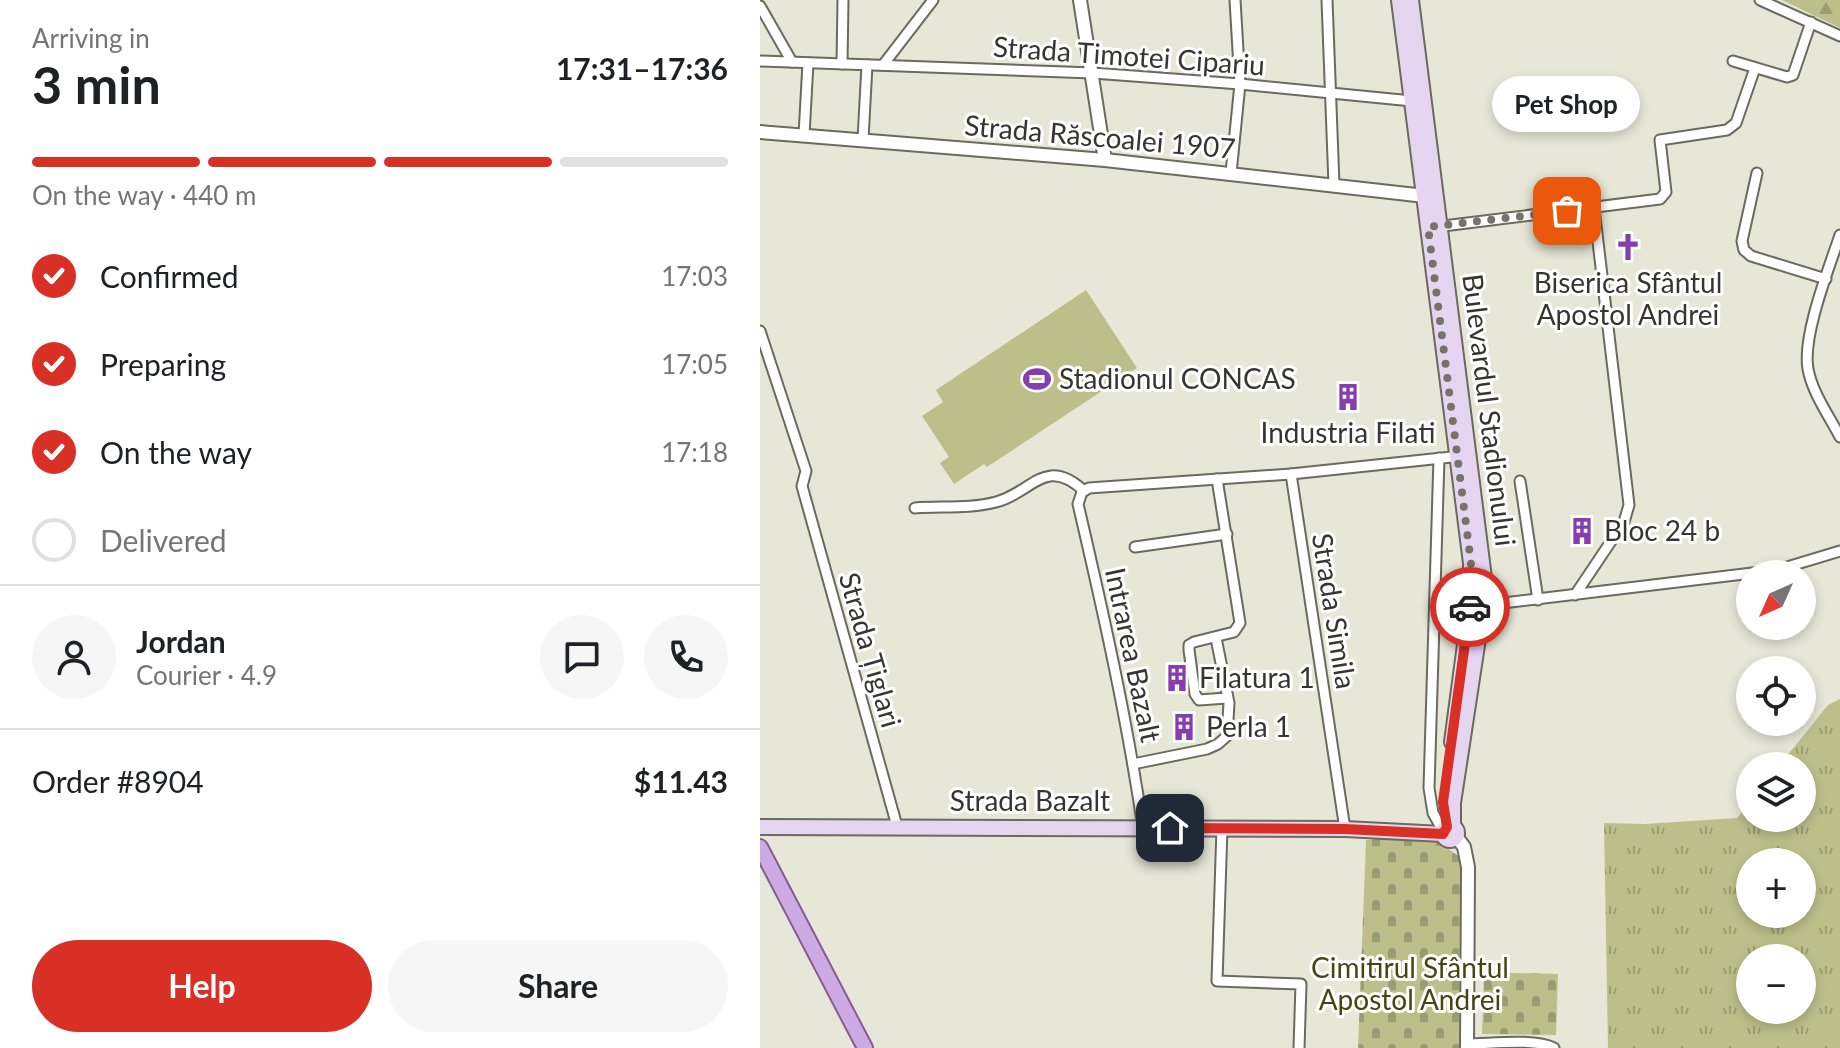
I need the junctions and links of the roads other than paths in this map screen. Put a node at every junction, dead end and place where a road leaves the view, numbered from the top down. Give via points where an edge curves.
1 (843, 0) edge
2 (933, 0) edge
3 (1080, 0) edge
4 (1235, 0) edge
5 (1327, 0) edge
6 (1399, 0) edge
7 (1411, 0) edge
8 (1760, 0) edge
9 (760, 6) edge
10 (1811, 22) junction
11 (1840, 36) edge
12 (760, 61) edge
13 (1733, 61) dead end
14 (792, 62) junction
15 (808, 63) junction
16 (842, 64) junction
17 (867, 65) junction
18 (883, 65) junction
19 (1755, 68) junction
20 (1093, 73) junction
21 (1240, 84) junction
22 (1331, 93) junction
23 (1412, 101) junction
24 (760, 132) edge
25 (804, 135) junction
26 (863, 139) junction
27 (1105, 160) junction
28 (1231, 173) junction
29 (1757, 173) dead end
30 (1334, 185) junction
31 (1429, 197) junction
32 (1594, 208) junction
33 (1433, 227) junction
34 (1840, 235) edge
35 (1826, 279) junction
36 (760, 331) edge
37 (1840, 437) edge
38 (1462, 456) junction
39 (1439, 458) junction
40 (1291, 474) junction
41 (1217, 479) junction
42 (1520, 481) dead end
43 (1083, 492) junction
44 (915, 508) dead end
45 (1227, 534) junction
46 (1135, 547) dead end
47 (1840, 551) edge
48 (1575, 595) junction
49 (1538, 600) junction
50 (1476, 607) junction
51 (1216, 638) junction
52 (1227, 698) junction
53 (1133, 764) junction
54 (897, 826) junction
55 (760, 827) edge
56 (1143, 828) junction
57 (1222, 828) junction
58 (1345, 829) junction
59 (1449, 832) junction
60 (760, 847) edge
61 (1467, 1046) edge
62 (865, 1048) edge
63 (1299, 1048) edge
64 (1554, 1048) edge

1 - 16 street
2 - 18 street
3 - 20 street
4 - 21 street
5 - 22 street
6 - 23 main road, Bulevardul Stadionului
7 - 31 main road, Bulevardul Stadionului
8 - 10 street
9 - 14 street
10 - 11 street
10 - 19 street via 1793,75
12 - 14 street, Strada Timotei Cipariu
13 - 19 street
14 - 15 street, Strada Timotei Cipariu
15 - 16 street, Strada Timotei Cipariu
15 - 25 street
16 - 17 street, Strada Timotei Cipariu
17 - 18 street, Strada Timotei Cipariu
17 - 26 street
18 - 20 street, Strada Timotei Cipariu
19 - 32 street via 1736,123 1727,130 1660,140 1666,192 1660,199
20 - 21 street, Strada Timotei Cipariu
20 - 27 street
21 - 22 street, Strada Timotei Cipariu
21 - 28 street
22 - 23 street, Strada Timotei Cipariu
22 - 30 street
23 - 31 main road, Bulevardul Stadionului
24 - 25 street, Strada Răscoalei 1907
25 - 26 street, Strada Răscoalei 1907
26 - 27 street, Strada Răscoalei 1907
27 - 28 street, Strada Răscoalei 1907
28 - 30 street, Strada Răscoalei 1907
29 - 35 street via 1744,250
30 - 31 street, Strada Răscoalei 1907
31 - 33 main road, Bulevardul Stadionului
32 - 33 street
32 - 48 street via 1629,505 1624,522
33 - 38 main road, Bulevardul Stadionului
34 - 35 street
35 - 37 street via 1807,365
36 - 54 street, Strada Țiglari via 806,471 802,486
38 - 39 street
38 - 50 main road, Bulevardul Stadionului via 1483,563
39 - 40 street
39 - 59 street via 1429,788 1433,813
40 - 41 street
40 - 58 street, Strada Simila
41 - 43 street
41 - 45 street
42 - 49 street
43 - 44 street via 1063,476 1046,476 996,502
43 - 53 street, Intrarea Bazalt via 1078,504
45 - 46 street
45 - 51 street via 1240,623 1234,632
47 - 48 street via 1777,570
48 - 49 street
49 - 50 street
50 - 59 main road, Bulevardul Stadionului
51 - 52 street
51 - 52 street via 1189,645 1195,694 1206,702
52 - 53 street via 1227,736 1218,744
53 - 56 street, Intrarea Bazalt
54 - 55 main road, Strada Bazalt
54 - 56 main road, Strada Bazalt
56 - 57 main road, Strada Bazalt
57 - 58 main road, Strada Bazalt
57 - 63 street via 1217,981 1301,984
58 - 59 main road, Strada Bazalt
59 - 61 street via 1466,853 1468,867
60 - 62 main road
61 - 64 street via 1530,1043

